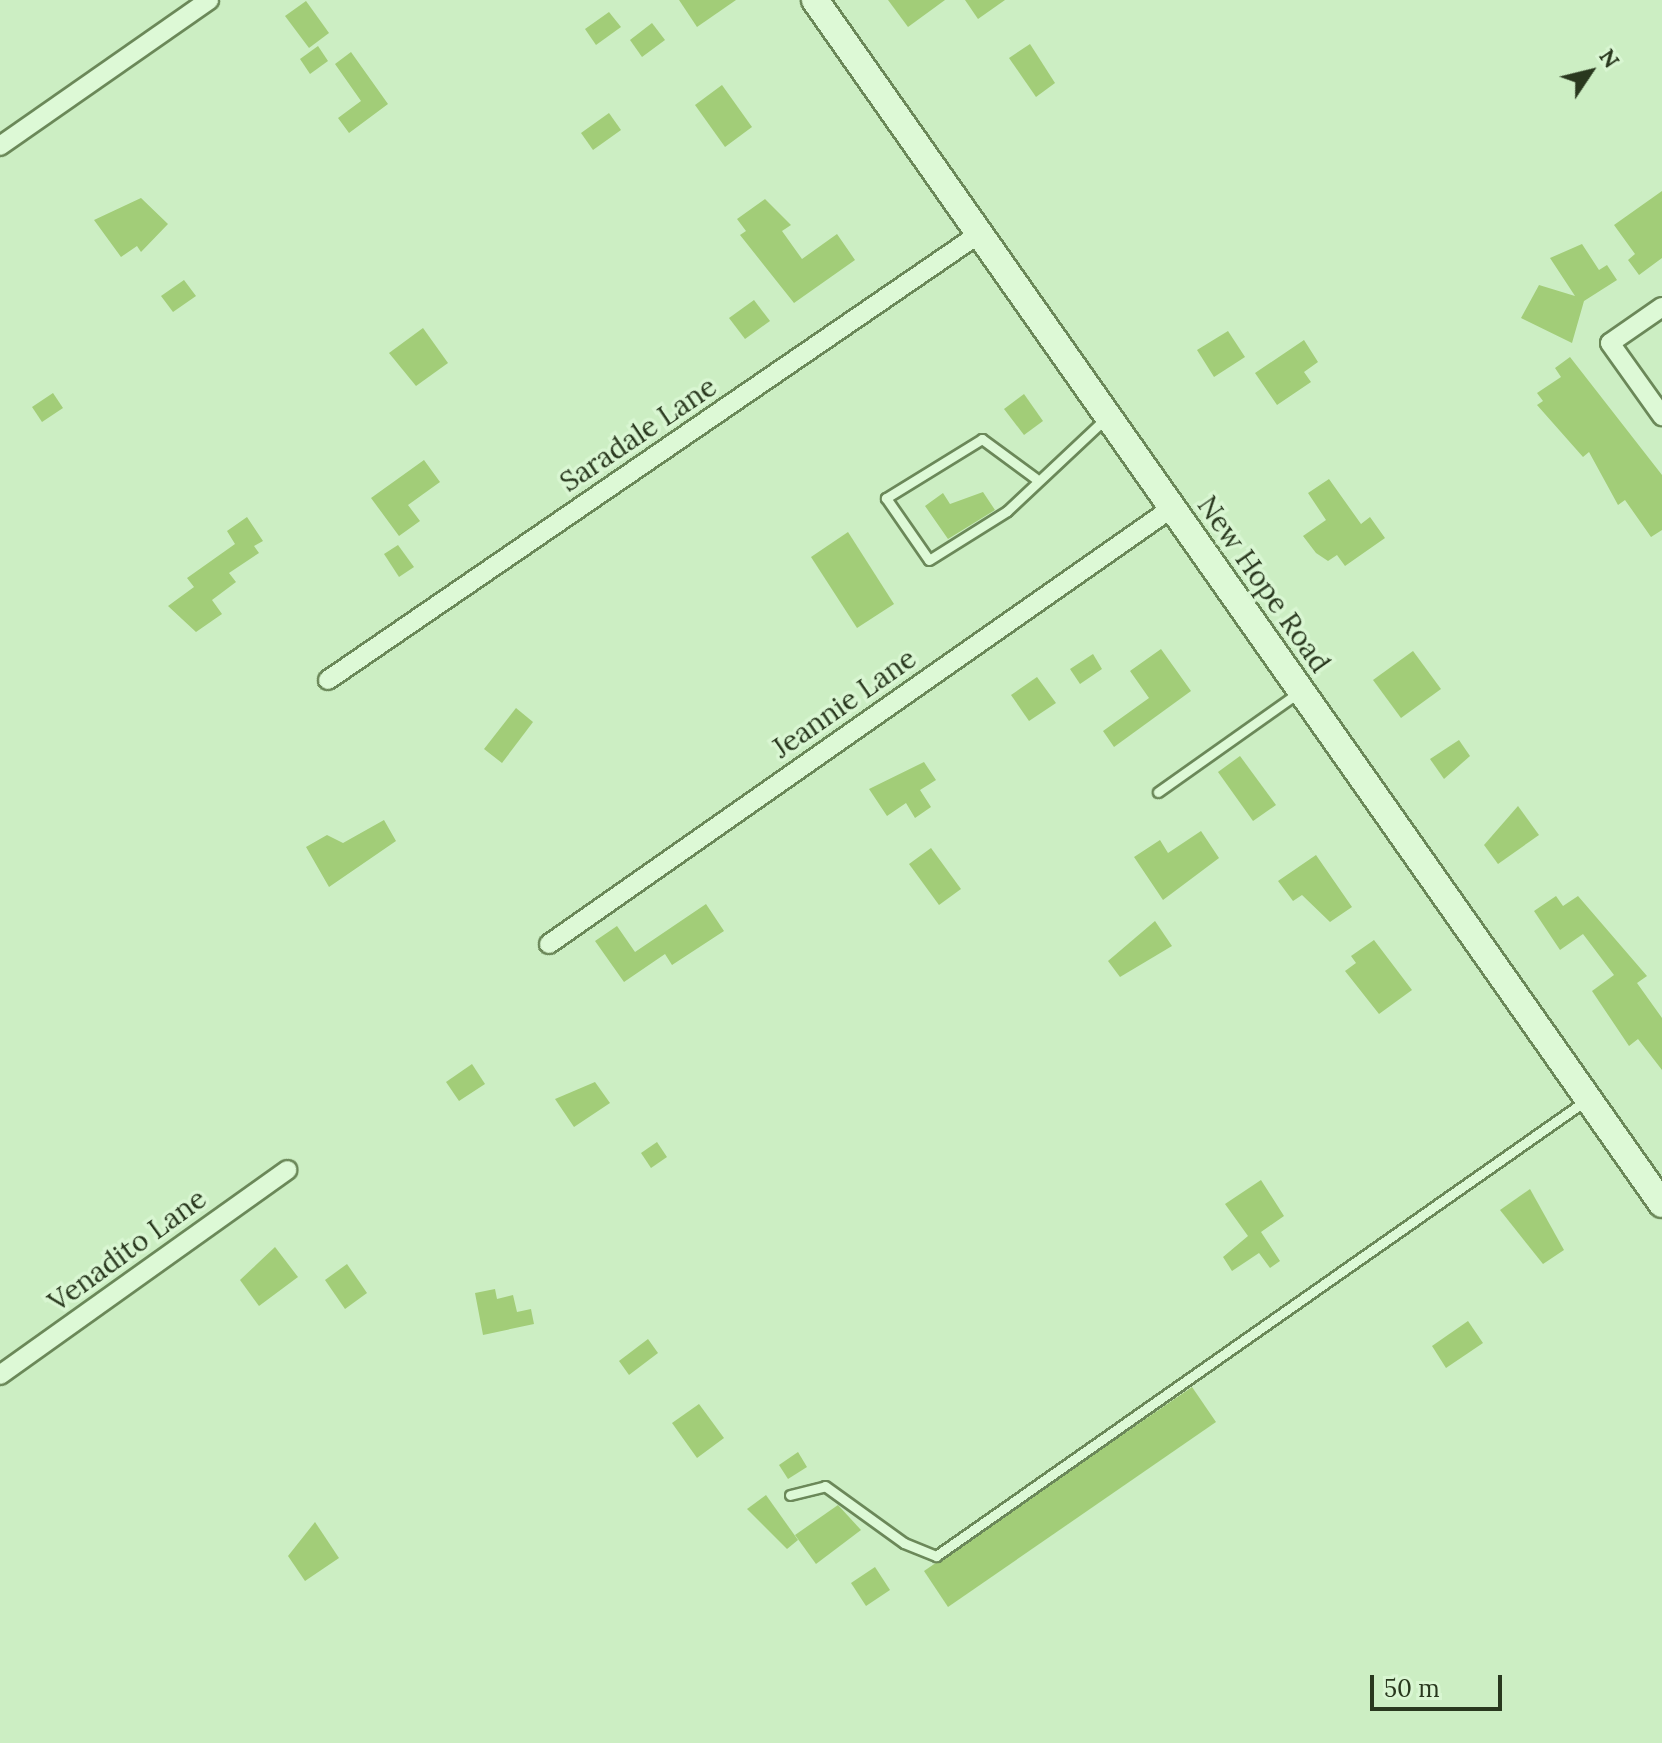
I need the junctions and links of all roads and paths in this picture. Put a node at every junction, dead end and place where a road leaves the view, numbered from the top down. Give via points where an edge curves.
1 (209, 0) edge
2 (815, 0) edge
3 (0, 146) edge
4 (979, 234) junction
5 (1662, 307) edge
6 (1108, 416) junction
7 (1662, 416) edge
8 (1035, 478) junction
9 (1172, 508) junction
10 (328, 680) dead end
11 (1301, 691) junction
12 (1158, 792) dead end
13 (549, 944) dead end
14 (1588, 1099) junction
15 (287, 1170) dead end
16 (1662, 1204) edge
17 (0, 1375) edge
18 (790, 1495) dead end

1 - 3 street
2 - 4 main road, New Hope Road
4 - 6 main road, New Hope Road
4 - 10 street, Saradale Lane
5 - 7 street via 1610,343
6 - 8 lane
6 - 9 main road, New Hope Road
8 - 8 lane via 982,530 929,560 886,498 982,439
9 - 11 main road, New Hope Road
9 - 13 street, Jeannie Lane
11 - 12 lane
11 - 14 main road, New Hope Road
14 - 16 main road, New Hope Road
14 - 18 lane via 936,1556 904,1543 825,1486
15 - 17 street, Venadito Lane

